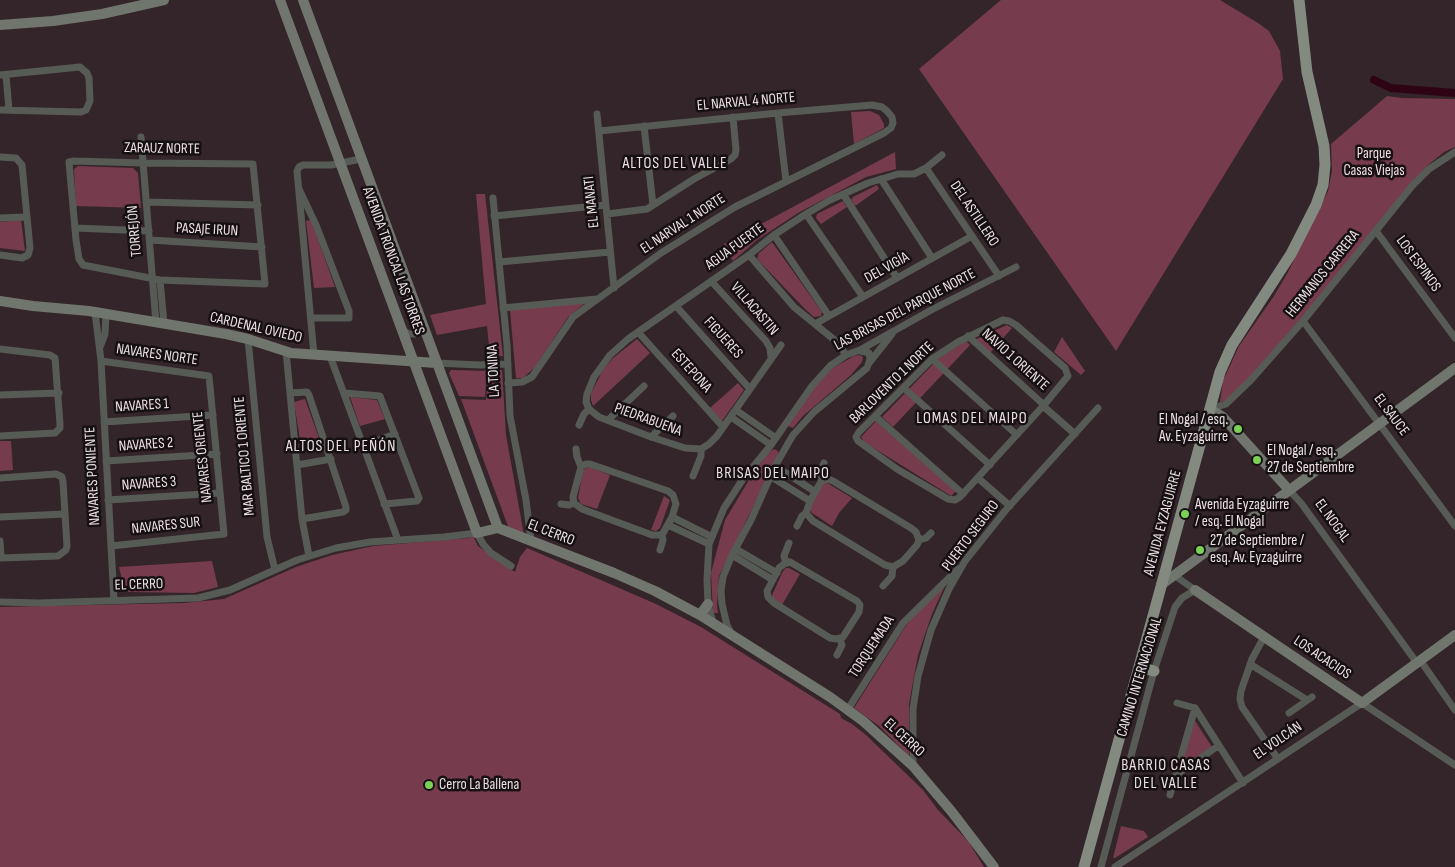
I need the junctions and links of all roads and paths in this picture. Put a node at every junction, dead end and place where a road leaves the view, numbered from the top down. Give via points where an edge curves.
1 (164, 0) edge
2 (280, 0) edge
3 (303, 0) edge
4 (1299, 0) edge
5 (0, 25) edge
6 (3, 75) edge
7 (0, 110) edge
8 (9, 110) junction
9 (778, 112) junction
10 (597, 114) dead end
11 (733, 117) junction
12 (892, 117) joint
13 (644, 126) junction
14 (599, 130) junction
15 (141, 137) dead end
16 (942, 155) dead end
17 (1454, 155) edge
18 (0, 157) edge
19 (361, 159) junction
20 (143, 163) junction
21 (341, 164) junction
22 (926, 168) junction
23 (881, 179) junction
24 (786, 180) junction
25 (297, 186) junction
26 (842, 194) junction
27 (492, 198) dead end
28 (146, 202) junction
29 (258, 205) junction
30 (606, 205) junction
31 (653, 205) junction
32 (607, 214) junction
33 (806, 214) junction
34 (494, 216) junction
35 (27, 217) junction
36 (0, 218) edge
37 (75, 228) junction
38 (149, 231) junction
39 (1376, 231) junction
40 (774, 235) junction
41 (972, 236) junction
42 (150, 240) junction
43 (262, 247) junction
44 (610, 252) junction
45 (0, 255) edge
46 (749, 255) junction
47 (932, 258) junction
48 (499, 262) junction
49 (1016, 267) dead end
50 (999, 276) junction
51 (156, 278) junction
52 (897, 278) junction
53 (711, 281) junction
54 (614, 288) junction
55 (863, 297) junction
56 (598, 299) junction
57 (0, 301) edge
58 (676, 306) junction
59 (503, 308) junction
60 (101, 313) junction
61 (829, 316) junction
62 (311, 318) junction
63 (1303, 321) junction
64 (160, 323) junction
65 (815, 324) junction
66 (422, 326) junction
67 (402, 329) junction
68 (895, 330) junction
69 (638, 332) junction
70 (968, 336) junction
71 (1455, 338) edge
72 (248, 339) junction
73 (781, 345) dead end
74 (0, 348) edge
75 (99, 350) junction
76 (860, 350) junction
77 (286, 351) junction
78 (846, 354) junction
79 (314, 355) junction
80 (330, 356) junction
81 (771, 357) junction
82 (932, 359) junction
83 (414, 360) junction
84 (101, 361) junction
85 (436, 363) junction
86 (508, 364) junction
87 (869, 364) junction
88 (1455, 368) edge
89 (209, 376) joint
90 (508, 383) junction
91 (644, 386) dead end
92 (904, 388) junction
93 (750, 389) junction
94 (58, 393) junction
95 (344, 393) junction
96 (290, 394) junction
97 (0, 396) edge
98 (1044, 405) junction
99 (1098, 408) dead end
100 (589, 409) junction
101 (1210, 409) junction
102 (736, 410) junction
103 (213, 415) junction
104 (672, 416) dead end
105 (875, 416) junction
106 (731, 417) junction
107 (608, 420) junction
108 (104, 422) junction
109 (1380, 423) junction
110 (579, 425) dead end
111 (723, 427) junction
112 (395, 434) junction
113 (1075, 434) junction
114 (1017, 435) junction
115 (0, 436) edge
116 (651, 436) junction
117 (774, 442) junction
118 (363, 446) junction
119 (702, 448) junction
120 (576, 449) dead end
121 (216, 454) junction
122 (331, 458) junction
123 (106, 461) junction
124 (824, 463) dead end
125 (297, 465) junction
126 (990, 465) junction
127 (775, 466) junction
128 (581, 467) junction
129 (693, 476) dead end
130 (770, 476) junction
131 (0, 478) edge
132 (978, 478) junction
133 (822, 480) junction
134 (1289, 490) junction
135 (814, 492) junction
136 (220, 493) junction
137 (963, 494) junction
138 (108, 500) junction
139 (810, 501) junction
140 (574, 503) junction
141 (384, 504) junction
142 (561, 504) dead end
143 (1010, 506) junction
144 (806, 513) junction
145 (65, 514) junction
146 (672, 517) junction
147 (0, 518) edge
148 (302, 519) junction
149 (668, 525) junction
150 (797, 526) dead end
151 (1455, 526) edge
152 (498, 528) junction
153 (477, 533) junction
154 (931, 533) dead end
155 (224, 534) joint
156 (662, 535) junction
157 (398, 540) junction
158 (710, 540) junction
159 (919, 540) junction
160 (0, 541) edge
161 (532, 541) junction
162 (789, 544) dead end
163 (111, 546) junction
164 (660, 550) dead end
165 (734, 552) junction
166 (309, 556) junction
167 (0, 558) edge
168 (965, 561) junction
169 (786, 563) junction
170 (511, 566) dead end
171 (893, 567) junction
172 (275, 570) junction
173 (777, 572) junction
174 (1174, 575) junction
175 (773, 580) junction
176 (1161, 585) junction
177 (883, 586) dead end
178 (1195, 590) junction
179 (114, 601) junction
180 (0, 602) edge
181 (708, 604) junction
182 (700, 615) junction
183 (713, 624) junction
184 (732, 635) junction
185 (1455, 635) edge
186 (1264, 637) junction
187 (842, 638) junction
188 (837, 655) dead end
189 (1419, 662) junction
190 (1250, 664) junction
191 (1139, 667) junction
192 (1154, 671) junction
193 (1177, 703) dead end
194 (1362, 703) junction
195 (1195, 708) junction
196 (848, 710) junction
197 (1455, 710) edge
198 (1289, 713) dead end
199 (1218, 746) junction
200 (1278, 759) junction
201 (1455, 765) edge
202 (913, 766) junction
203 (1175, 776) junction
204 (1243, 783) junction
205 (1170, 795) dead end
206 (994, 867) edge
207 (1084, 867) edge
208 (1101, 867) edge
209 (1115, 867) edge

1 - 5 street via 102,14
2 - 21 street, AVENIDA TRONCAL LAS TORRES
3 - 19 street, AVENIDA TRONCAL LAS TORRES
4 - 101 main road, AVENIDA EYZAGUIRRE via 1305,63 1324,146 1323,185 1290,254 1228,353
6 - 8 street
6 - 8 street via 76,67 84,69 89,78 89,106 86,110
7 - 8 street
9 - 11 street, EL NARVAL 4 NORTE
9 - 12 street, EL NARVAL 4 NORTE via 872,106 882,107
9 - 24 street
10 - 14 street, EL MANATI
11 - 13 street, EL NARVAL 4 NORTE
11 - 31 street via 736,150 733,158
12 - 24 street, EL NARVAL 1 NORTE via 891,128 884,133
13 - 14 street, EL NARVAL 4 NORTE
13 - 31 street
14 - 30 street, EL MANATI
15 - 20 street, TORREJÓN
16 - 22 street, AGUA FUERTE
17 - 39 street, HERMANOS CARRERA via 1429,170 1412,186
18 - 35 street via 14,157 22,166
19 - 21 street
19 - 66 street, AVENIDA TRONCAL LAS TORRES
20 - 28 street, TORREJÓN
20 - 29 street, ZARAUZ NORTE via 253,164
20 - 37 street, ZARAUZ NORTE via 69,162
21 - 25 street via 301,165 297,171
21 - 67 street, AVENIDA TRONCAL LAS TORRES
22 - 23 street, AGUA FUERTE via 914,174
22 - 41 street, DEL ASTILLERO
23 - 26 street, AGUA FUERTE
23 - 47 street
24 - 54 street, EL NARVAL 1 NORTE via 686,236
25 - 62 street
25 - 62 street via 316,225 349,312 349,318
26 - 33 street, AGUA FUERTE
26 - 52 street
27 - 34 street, LA TONINA
28 - 29 street
28 - 38 street, TORREJÓN
29 - 43 street
30 - 32 street, EL MANATI
30 - 34 street
31 - 32 street via 641,211
32 - 44 street, EL MANATI
33 - 40 street, AGUA FUERTE
33 - 55 street
34 - 48 street, LA TONINA
35 - 36 street
35 - 45 street via 28,255 20,258
37 - 38 street
37 - 51 street via 78,259 83,265
38 - 42 street, TORREJÓN
39 - 63 street, HERMANOS CARRERA
39 - 71 street, LOS ESPINOS
40 - 46 street, AGUA FUERTE
40 - 61 street
41 - 47 street, DEL VIGÍA
41 - 50 street, DEL ASTILLERO
42 - 43 street, PASAJE IRUN
42 - 51 street, TORREJÓN
43 - 51 street via 265,284
44 - 48 street
44 - 54 street, EL MANATI
46 - 53 street, AGUA FUERTE
46 - 65 street via 794,306
47 - 52 street, DEL VIGÍA
48 - 59 street, LA TONINA
49 - 50 street, LAS BRISAS DEL PARQUE NORTE
50 - 68 street, LAS BRISAS DEL PARQUE NORTE
51 - 64 street, TORREJÓN
52 - 55 street, DEL VIGÍA
53 - 58 street, AGUA FUERTE
53 - 81 street, VILLACASTIN via 766,341
54 - 56 street, EL NARVAL 1 NORTE
55 - 61 street, DEL VIGÍA
56 - 59 street
56 - 90 street, EL NARVAL 1 NORTE via 574,317 532,377
57 - 60 street, CARDENAL OVIEDO
58 - 69 street, AGUA FUERTE
58 - 93 street, FIGUERES
59 - 86 street, LA TONINA
60 - 64 street, CARDENAL OVIEDO
60 - 75 street, NAVARES PONIENTE
60 - 75 street, NAVARES PONIENTE via 105,334
61 - 65 street, DEL VIGÍA
62 - 79 street
63 - 101 street, HERMANOS CARRERA via 1229,402
63 - 109 street, EL SAUCE
64 - 72 street, CARDENAL OVIEDO
65 - 78 street
66 - 67 street via 414,334
66 - 85 street, AVENIDA TRONCAL LAS TORRES
67 - 83 street, AVENIDA TRONCAL LAS TORRES
68 - 76 street, LAS BRISAS DEL PARQUE NORTE
68 - 87 street
69 - 100 street, AGUA FUERTE via 616,349 598,370 586,394
69 - 111 street, ESTEPONA
70 - 82 street, BARLOVENTO 1 NORTE
70 - 98 street, NAVIO 1 ORIENTE
70 - 98 street, BARLOVENTO 1 NORTE via 1003,320 1009,321 1065,368 1068,378
72 - 77 street, CARDENAL OVIEDO
72 - 172 street, MAR BALTICO 1 ORIENTE via 266,537
73 - 81 street
74 - 94 street via 54,357
75 - 84 street, NAVARES PONIENTE
76 - 78 street, LAS BRISAS DEL PARQUE NORTE
76 - 87 street via 869,353
77 - 79 street, CARDENAL OVIEDO
77 - 96 street
78 - 117 street, LAS BRISAS DEL PARQUE NORTE via 812,386
79 - 80 street, CARDENAL OVIEDO
80 - 83 street, CARDENAL OVIEDO
80 - 95 street
81 - 93 street
82 - 92 street, BARLOVENTO 1 NORTE
82 - 114 street
83 - 85 street, CARDENAL OVIEDO
83 - 153 street, AVENIDA TRONCAL LAS TORRES
84 - 89 street, NAVARES NORTE
84 - 108 street, NAVARES PONIENTE
85 - 86 street, CARDENAL OVIEDO
85 - 152 street, AVENIDA TRONCAL LAS TORRES
86 - 90 street, LA TONINA
87 - 127 street via 802,424
88 - 109 street
89 - 103 street, NAVARES ORIENTE
90 - 161 street, LA TONINA via 511,424
91 - 107 street
92 - 105 street, BARLOVENTO 1 NORTE
92 - 126 street
93 - 102 street
94 - 97 street
94 - 115 street via 58,430
95 - 112 street via 380,396
95 - 118 street
96 - 122 street via 308,393
96 - 125 street
98 - 113 street, NAVIO 1 ORIENTE
98 - 114 street
99 - 113 street, PUERTO SEGURO
100 - 107 street, PIEDRABUENA
100 - 110 street
101 - 134 street, EL NOGAL via 1220,414
101 - 176 main road, AVENIDA EYZAGUIRRE
102 - 106 street
102 - 117 street
103 - 108 street, NAVARES 1
103 - 121 street, NAVARES ORIENTE
104 - 116 street
105 - 137 street
105 - 137 street, BARLOVENTO 1 NORTE via 856,437 861,445 948,499 954,500
106 - 111 street
106 - 117 street
107 - 116 street, PIEDRABUENA
108 - 123 street, NAVARES PONIENTE
109 - 134 street
109 - 151 street, EL SAUCE
111 - 119 street
112 - 118 street
112 - 141 street via 419,500
113 - 143 street, PUERTO SEGURO
114 - 126 street
116 - 119 street, PIEDRABUENA via 685,448
117 - 158 street, LAS BRISAS DEL PARQUE NORTE via 724,508
118 - 141 street
119 - 129 street
120 - 128 street
121 - 123 street, NAVARES 2
121 - 136 street, NAVARES ORIENTE
122 - 125 street
122 - 148 street via 346,510
123 - 138 street, NAVARES PONIENTE
124 - 133 street via 820,472
125 - 148 street
126 - 132 street
127 - 130 street
127 - 135 street
128 - 140 street
128 - 146 street via 590,464 668,491 676,504
130 - 139 street
130 - 165 street
131 - 145 street via 56,474 62,477
132 - 137 street
132 - 143 street
133 - 135 street
133 - 159 street via 834,481 911,528
134 - 174 street
134 - 189 street, EL NOGAL
135 - 139 street
136 - 138 street, NAVARES 3
136 - 155 street, NAVARES ORIENTE
138 - 163 street, NAVARES PONIENTE
139 - 144 street
140 - 142 street
140 - 156 street via 652,535
141 - 157 street
143 - 168 street, PUERTO SEGURO
144 - 150 street
144 - 171 street via 813,521 884,565
145 - 147 street
145 - 167 street via 67,546 63,553 58,556
146 - 149 street
146 - 158 street
148 - 166 street
149 - 156 street
149 - 158 street
152 - 153 street, EL CERRO
152 - 161 street, EL CERRO
153 - 157 street, EL CERRO
153 - 170 street via 490,553
154 - 159 street
155 - 163 street, NAVARES SUR
156 - 164 street
157 - 166 street, EL CERRO via 353,544
158 - 181 street, LAS BRISAS DEL PARQUE NORTE
159 - 171 street via 903,561
160 - 167 street
161 - 182 street, EL CERRO via 634,582
162 - 169 street via 784,556
163 - 179 street, NAVARES PONIENTE
165 - 173 street
165 - 175 street
165 - 184 street via 720,591
166 - 172 street, EL CERRO
168 - 196 street, TORQUEMADA via 903,623
168 - 202 street, PUERTO SEGURO via 941,605 924,652 914,704
169 - 173 street
169 - 187 street via 795,563 860,605
171 - 177 street via 892,576
172 - 179 street, EL CERRO via 230,590 198,598
173 - 175 street
174 - 176 street
174 - 178 street, LOS ACACIOS
175 - 187 street via 767,595 774,604 830,638
176 - 191 main road, AVENIDA EYZAGUIRRE
178 - 186 street, LOS ACACIOS
178 - 192 street, CAMINO INTERNACIONAL via 1185,595 1175,607
179 - 180 street, EL CERRO
181 - 182 street
181 - 183 street, LAS BRISAS DEL PARQUE NORTE
182 - 183 street, EL CERRO
183 - 184 street, EL CERRO
184 - 196 street, EL CERRO
185 - 189 street, EL VOLCÁN
186 - 190 street
186 - 194 street, LOS ACACIOS
187 - 188 street
189 - 194 street, EL VOLCÁN
189 - 197 street, EL NOGAL
190 - 198 street via 1310,699
190 - 200 street via 1240,695 1241,703
191 - 192 main road
191 - 207 main road, AVENIDA EYZAGUIRRE
192 - 208 street, CAMINO INTERNACIONAL
193 - 195 street
194 - 200 street, EL VOLCÁN
194 - 201 street, LOS ACACIOS
195 - 199 street
195 - 203 street
196 - 202 street, EL CERRO
199 - 203 street
199 - 204 street
200 - 204 street, EL VOLCÁN
202 - 206 street, EL CERRO
203 - 205 street
204 - 209 street, EL VOLCÁN

